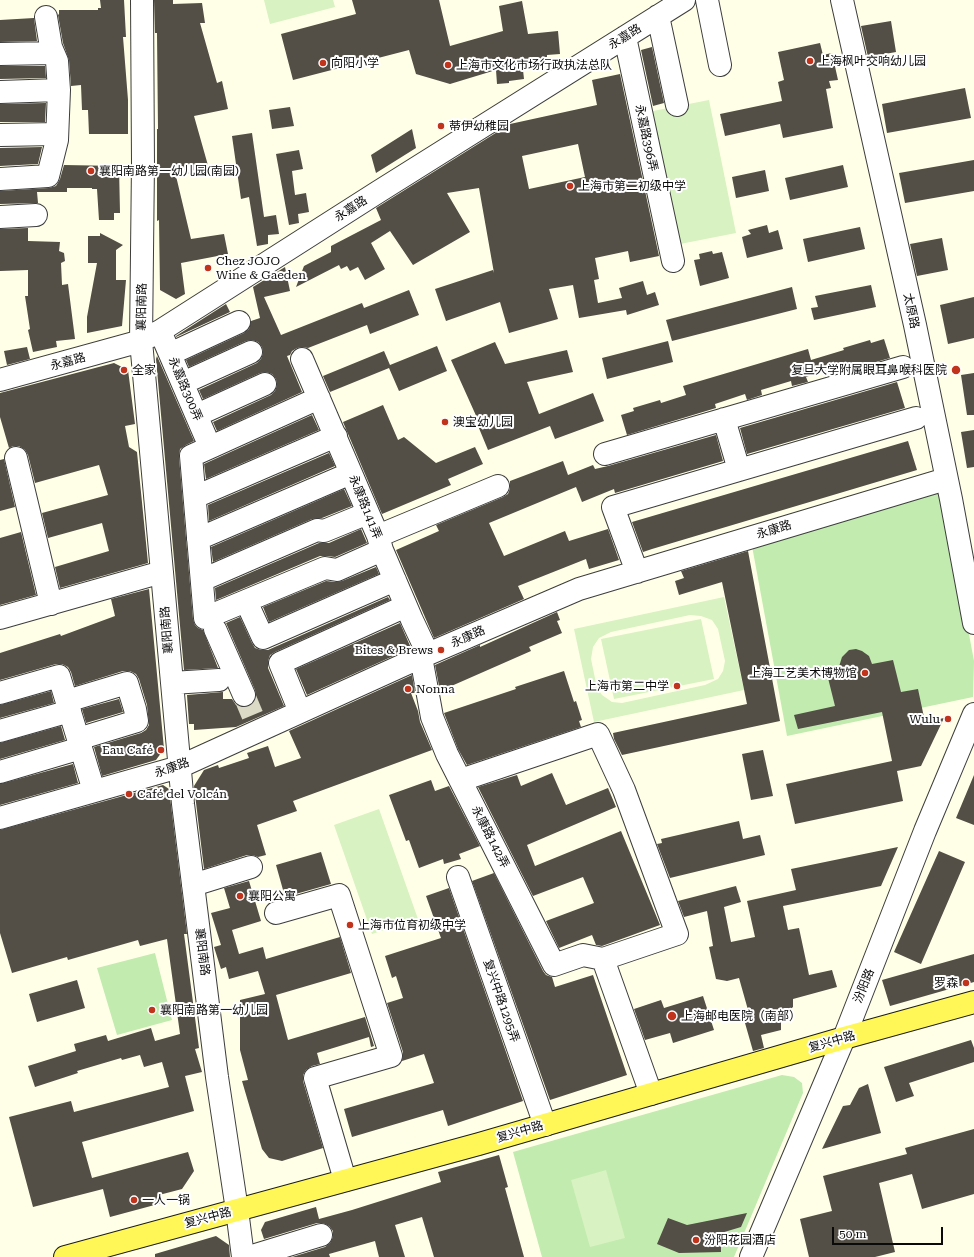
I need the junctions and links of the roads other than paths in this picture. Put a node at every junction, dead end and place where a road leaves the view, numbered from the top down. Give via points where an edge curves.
1 (142, 0) edge
2 (684, 0) edge
3 (707, 0) edge
4 (842, 0) edge
5 (658, 16) junction
6 (46, 17) dead end
7 (625, 37) junction
8 (53, 53) junction
9 (0, 54) edge
10 (720, 64) dead end
11 (59, 90) junction
12 (0, 92) edge
13 (677, 105) dead end
14 (57, 134) junction
15 (0, 135) edge
16 (0, 179) edge
17 (36, 215) dead end
18 (0, 217) edge
19 (673, 261) dead end
20 (239, 322) dead end
21 (160, 331) junction
22 (141, 341) junction
23 (251, 352) dead end
24 (170, 354) junction
25 (302, 359) dead end
26 (903, 367) dead end
27 (0, 380) edge
28 (183, 383) junction
29 (264, 384) dead end
30 (320, 398) junction
31 (196, 415) junction
32 (916, 418) dead end
33 (724, 419) junction
34 (336, 436) junction
35 (210, 447) junction
36 (605, 454) dead end
37 (16, 458) dead end
38 (739, 470) junction
39 (351, 473) junction
40 (946, 479) junction
41 (498, 486) dead end
42 (195, 497) junction
43 (368, 513) junction
44 (198, 539) junction
45 (380, 543) junction
46 (162, 572) junction
47 (637, 572) junction
48 (202, 580) junction
49 (395, 580) junction
50 (246, 601) junction
51 (50, 604) junction
52 (406, 606) junction
53 (0, 618) edge
54 (974, 623) edge
55 (215, 629) dead end
56 (424, 656) junction
57 (219, 680) dead end
58 (172, 683) junction
59 (0, 693) edge
60 (244, 695) tunnel mouth
61 (68, 706) junction
62 (300, 712) junction
63 (974, 714) edge
64 (0, 731) edge
65 (79, 744) junction
66 (179, 767) junction
67 (0, 772) edge
68 (461, 780) junction
69 (94, 791) junction
70 (0, 818) edge
71 (251, 867) dead end
72 (458, 877) dead end
73 (194, 885) junction
74 (276, 914) dead end
75 (603, 959) junction
76 (974, 1002) edge
77 (844, 1038) junction
78 (651, 1094) junction
79 (545, 1125) junction
80 (345, 1180) junction
81 (237, 1210) junction
82 (321, 1235) dead end
83 (65, 1257) edge
84 (243, 1257) edge
85 (249, 1257) edge
86 (751, 1257) edge

1 - 22 street, 襄阳南路
2 - 5 street, 永嘉路
3 - 10 street
4 - 40 street, 太原路 via 915,325
5 - 7 street, 永嘉路
5 - 13 street
6 - 8 street
7 - 19 street, 永嘉路396弄
7 - 21 street, 永嘉路
8 - 9 street
8 - 11 street via 57,61
11 - 12 street
11 - 14 street
14 - 15 street
14 - 16 street via 48,176
17 - 18 street
20 - 24 street
21 - 22 street, 永嘉路
21 - 24 street, 永嘉路300弄
22 - 27 street, 永嘉路
22 - 46 street, 襄阳南路
23 - 28 street
24 - 28 street, 永嘉路300弄
25 - 30 street, 永康路141弄
26 - 33 street
28 - 31 street, 永嘉路300弄
29 - 31 street
30 - 34 street, 永康路141弄
30 - 35 street
31 - 35 street, 永嘉路300弄
32 - 38 street
33 - 36 street
33 - 38 street
34 - 39 street, 永康路141弄
34 - 42 street
35 - 42 street via 191,456
37 - 51 street
38 - 47 street via 613,507
39 - 43 street, 永康路141弄
39 - 44 street
40 - 47 street, 永康路
40 - 54 street, 太原路
41 - 45 street
42 - 44 street
43 - 45 street, 永康路141弄
43 - 48 street via 324,531 317,530
44 - 48 street
45 - 49 street, 永康路141弄
45 - 50 street via 337,570 326,568
46 - 51 street
46 - 58 street, 襄阳南路
47 - 56 street, 永康路 via 580,589
48 - 50 street via 205,618
49 - 50 street via 263,638
49 - 52 street, 永康路141弄
51 - 53 street
52 - 56 street, 永康路141弄
52 - 62 street via 280,663
55 - 60 street
56 - 62 street, 永康路
56 - 68 street, 永康路142弄 via 432,717
57 - 58 street
58 - 66 street, 襄阳南路
59 - 61 street via 59,676
61 - 64 street
61 - 65 street
61 - 65 street via 127,683 135,709 137,722
62 - 66 street, 永康路 via 257,725
63 - 77 street, 汾阳路
65 - 67 street
65 - 69 street
66 - 69 street, 永康路
66 - 73 street, 襄阳南路
68 - 75 street, 永康路142弄 via 554,965 583,955
68 - 75 street via 598,734 624,790 678,934
69 - 70 street, 永康路
71 - 73 street
72 - 79 street, 复兴中路1295弄
73 - 81 street, 襄阳南路 via 217,1076
74 - 80 street via 339,895 392,1056 315,1078
75 - 78 street
76 - 77 main road, 复兴中路
77 - 78 main road, 复兴中路
77 - 86 street, 汾阳路
78 - 79 main road, 复兴中路
79 - 80 main road, 复兴中路
80 - 81 main road, 复兴中路
81 - 83 main road, 复兴中路
81 - 84 street, 襄阳南路
82 - 85 street

